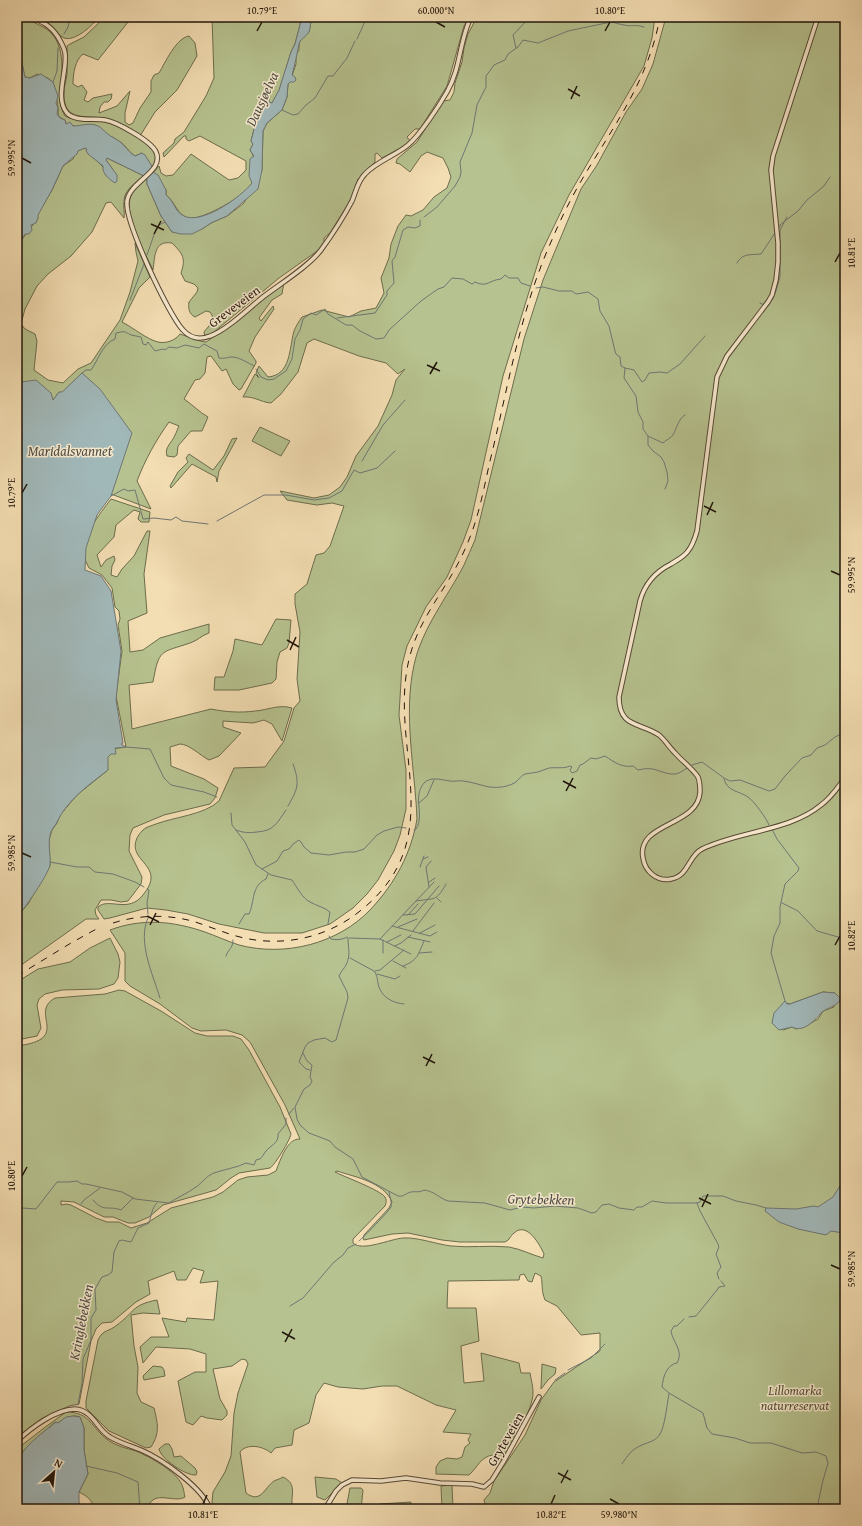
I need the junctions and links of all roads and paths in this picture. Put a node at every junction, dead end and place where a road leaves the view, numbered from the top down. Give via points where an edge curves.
1 (30, 17) edge
2 (471, 17) edge
3 (818, 17) edge
4 (845, 778) edge
5 (539, 1397) dead end
6 (17, 1441) edge
7 (210, 1509) edge
8 (325, 1509) edge

1 - 2 street, Greveveien via 47,24 65,51 62,97 66,112 77,118 112,122 154,148 157,164 132,189 127,201 128,214 167,305 184,331 197,338 211,336 235,320 317,255 351,202 364,174 403,149 416,136 448,90
3 - 4 street via 773,156 771,170 778,262 775,286 768,302 727,356 718,373 697,531 689,550 653,576 642,594 619,703 626,720 662,738 699,781 700,796 691,811 656,832 648,838 644,846 642,856 645,865 652,874 661,879 672,879 681,875 696,853 705,848 810,813 825,802
5 - 8 street, Gryteveien via 505,1459 492,1480 484,1486 406,1478 380,1481 352,1480 336,1491
6 - 7 street via 34,1426 55,1415 69,1410 82,1410 111,1438 150,1455 174,1470 205,1498

